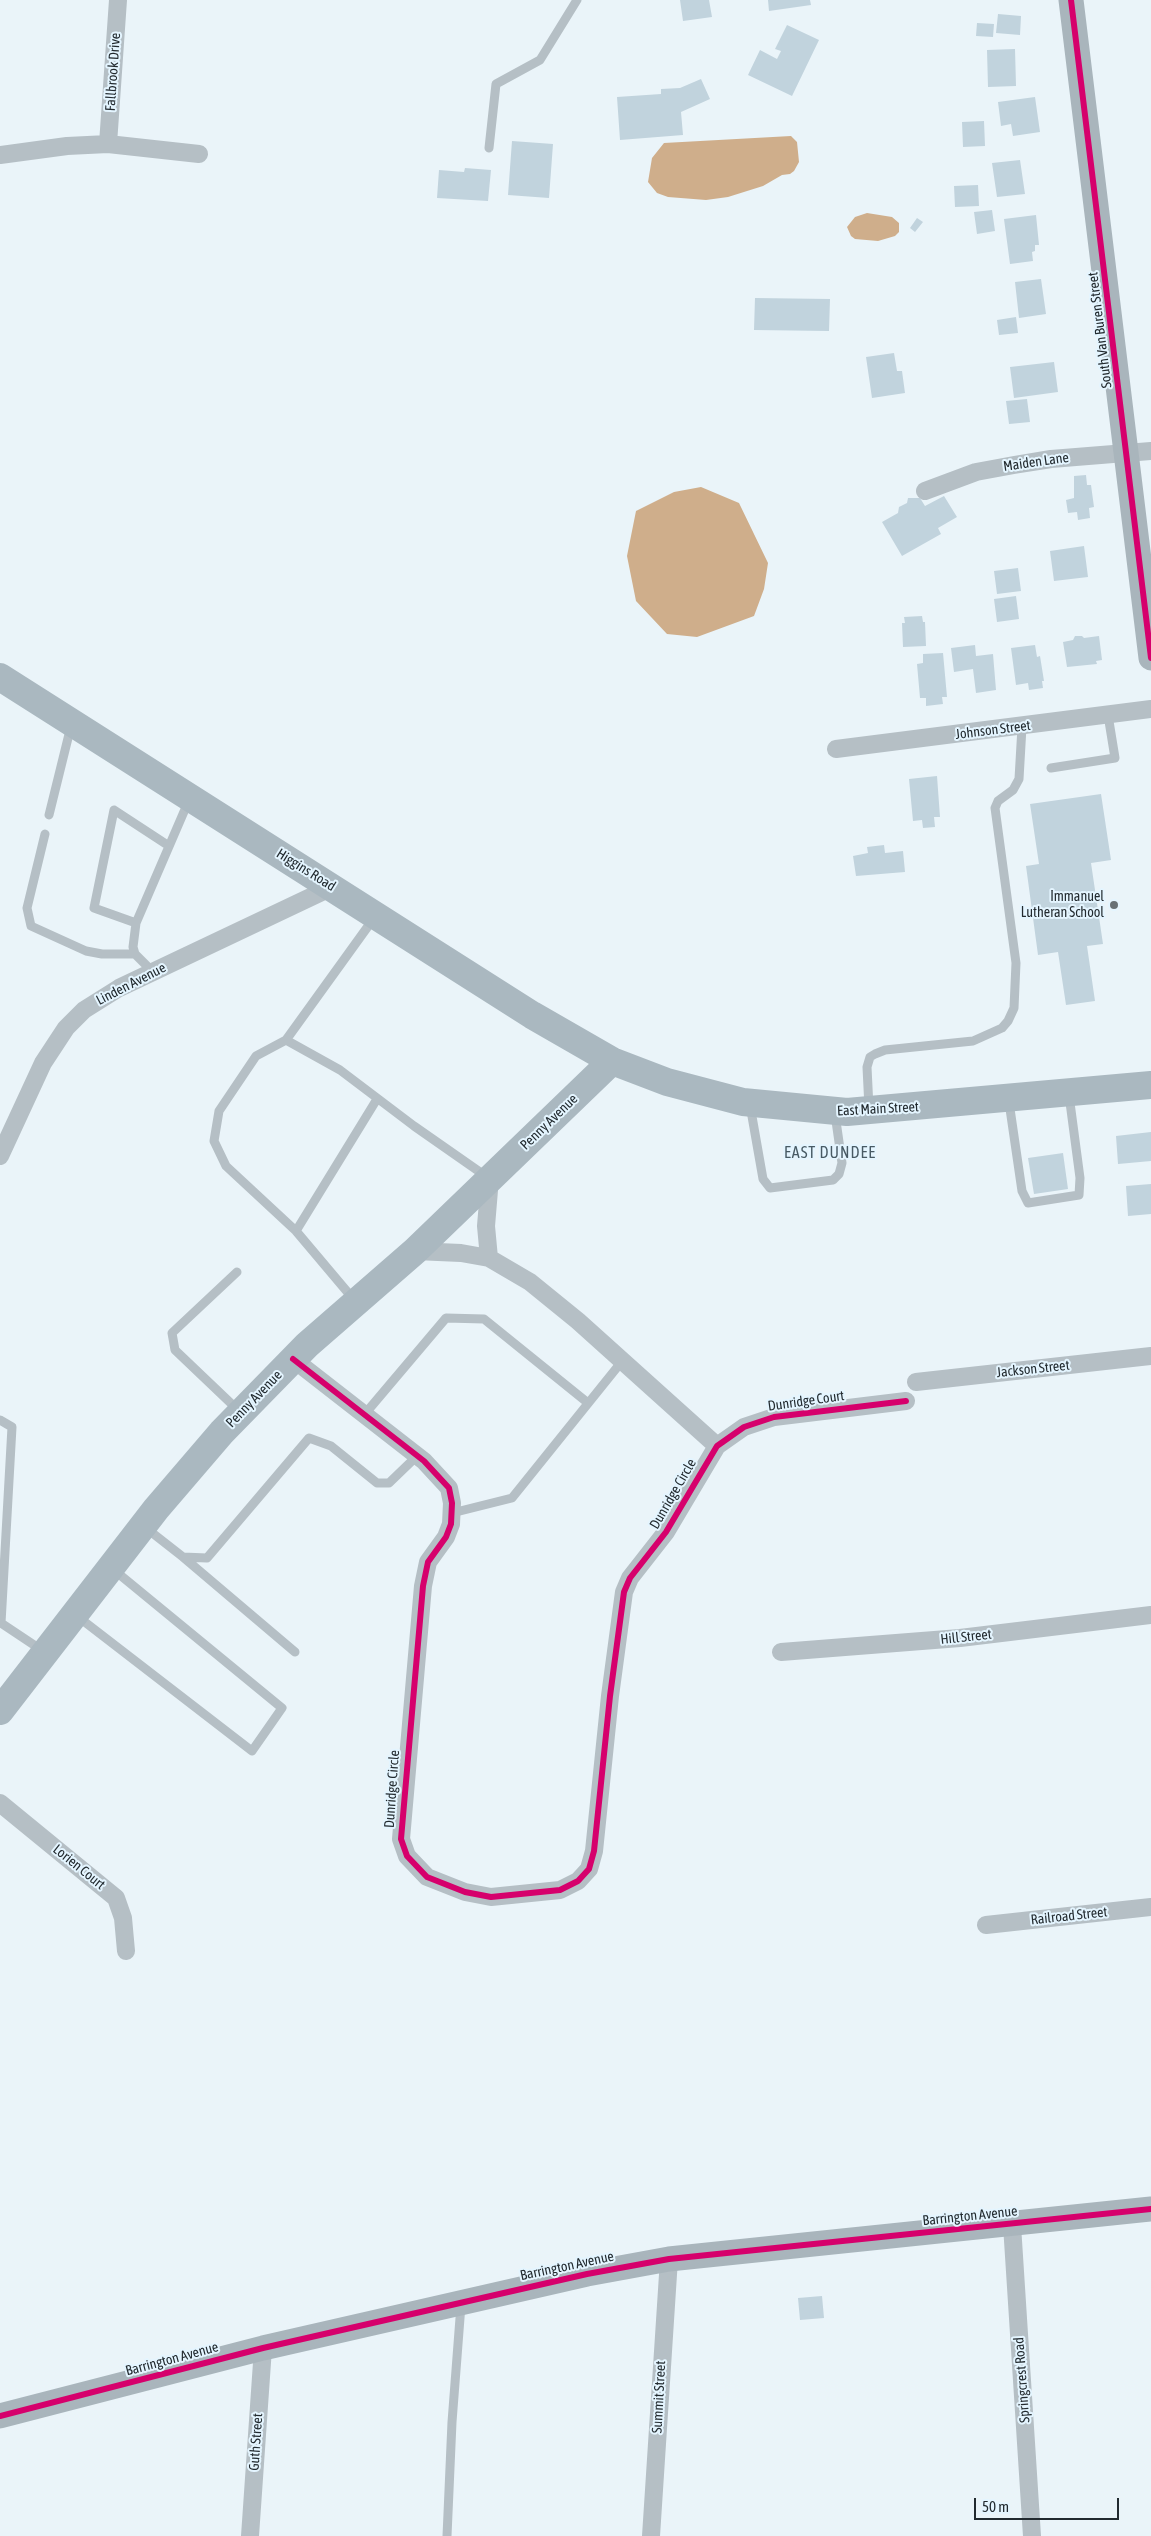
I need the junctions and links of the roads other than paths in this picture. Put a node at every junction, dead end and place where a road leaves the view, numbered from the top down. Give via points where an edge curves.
1 (118, 0) edge
2 (577, 0) edge
3 (1071, 0) edge
4 (108, 144) junction
5 (489, 148) dead end
6 (198, 154) dead end
7 (0, 155) edge
8 (1139, 453) edge
9 (925, 491) dead end
10 (1151, 658) edge
11 (0, 677) edge
12 (1151, 710) edge
13 (1108, 715) junction
14 (72, 722) junction
15 (1022, 727) junction
16 (836, 749) dead end
17 (1051, 768) dead end
18 (190, 797) junction
19 (49, 815) dead end
20 (45, 834) dead end
21 (169, 846) junction
22 (332, 887) junction
23 (376, 915) junction
24 (136, 923) junction
25 (135, 954) junction
26 (153, 972) junction
27 (286, 1040) junction
28 (612, 1061) junction
29 (1151, 1084) edge
30 (1068, 1094) junction
31 (378, 1099) junction
32 (1008, 1099) junction
33 (750, 1103) junction
34 (869, 1111) junction
35 (835, 1112) junction
36 (0, 1156) edge
37 (490, 1178) junction
38 (296, 1231) junction
39 (414, 1251) junction
40 (489, 1258) junction
41 (237, 1272) dead end
42 (355, 1301) junction
43 (1151, 1356) edge
44 (293, 1359) junction
45 (623, 1360) junction
46 (916, 1382) dead end
47 (906, 1401) dead end
48 (588, 1403) junction
49 (241, 1412) junction
50 (364, 1415) junction
51 (0, 1420) edge
52 (717, 1446) junction
53 (417, 1456) junction
54 (452, 1514) junction
55 (143, 1526) junction
56 (183, 1557) junction
57 (111, 1568) junction
58 (75, 1614) junction
59 (1151, 1615) edge
60 (1, 1623) edge
61 (295, 1652) dead end
62 (781, 1652) dead end
63 (45, 1653) junction
64 (0, 1711) edge
65 (0, 1803) edge
66 (1151, 1907) edge
67 (986, 1925) dead end
68 (126, 1951) dead end
69 (1151, 2209) edge
70 (1012, 2225) junction
71 (669, 2259) junction
72 (462, 2302) junction
73 (263, 2348) junction
74 (0, 2416) edge
75 (250, 2536) edge
76 (447, 2536) edge
77 (651, 2536) edge
78 (1032, 2536) edge

1 - 4 street, Fallbrook Drive
2 - 5 lane via 540,60 496,84
3 - 8 street, South Van Buren Street
4 - 6 street
4 - 7 street
8 - 9 street, Maiden Lane via 1050,459 1014,465 976,472
8 - 10 street, South Van Buren Street
11 - 14 main road, Higgins Road
12 - 13 street, Johnson Street
13 - 15 street, Johnson Street
13 - 17 lane via 1115,758
14 - 18 main road, Higgins Road
14 - 19 lane
15 - 16 street, Johnson Street
15 - 34 lane via 1019,779 1014,790 998,801 996,808 1016,963 1014,1008 1002,1028 973,1041 885,1050 872,1055 867,1067
18 - 21 lane
18 - 22 main road, Higgins Road
20 - 25 lane via 27,908 31,926 86,951
21 - 24 lane
21 - 24 lane via 114,810 94,908
22 - 23 main road, Higgins Road
22 - 26 street, Linden Avenue
23 - 27 lane
23 - 28 main road, Higgins Road via 532,1015
24 - 25 lane
25 - 26 lane
26 - 36 street, Linden Avenue via 92,1004 66,1028 43,1063
27 - 31 lane via 340,1070
27 - 38 lane via 256,1056 220,1111 214,1141 226,1166
28 - 33 main road, East Main Street via 694,1091
28 - 37 main road, Penny Avenue
29 - 30 main road, East Main Street
30 - 32 main road, East Main Street
30 - 32 lane via 1080,1178 1079,1195 1028,1203 1022,1191
31 - 37 lane
31 - 38 lane
32 - 34 main road, East Main Street
33 - 35 main road, East Main Street
33 - 35 lane via 763,1179 770,1188 833,1180 839,1174 842,1163
34 - 35 main road, East Main Street
37 - 39 main road, Penny Avenue
37 - 40 street via 486,1226
38 - 42 lane
39 - 40 street
39 - 42 main road, Penny Avenue
40 - 45 street via 530,1282
41 - 49 lane via 172,1333 176,1350
42 - 44 main road, Penny Avenue
43 - 46 street, Jackson Street
44 - 49 main road, Penny Avenue
44 - 50 street, Dunridge Circle
45 - 48 lane
45 - 52 street
47 - 52 street, Dunridge Court via 774,1417 744,1427
48 - 50 lane via 484,1319 446,1318
48 - 54 lane via 512,1498
49 - 55 main road, Penny Avenue
50 - 53 street, Dunridge Circle
51 - 60 lane via 12,1427
52 - 54 street, Dunridge Circle via 666,1532 630,1578 624,1592 593,1861 584,1876 560,1890 500,1897 465,1892 426,1877 402,1846 423,1586 428,1562 448,1533
53 - 54 street, Dunridge Circle via 449,1488
53 - 56 lane via 389,1483 377,1483 331,1446 309,1438 207,1558
55 - 56 lane
55 - 57 main road, Penny Avenue
56 - 61 lane
57 - 58 main road, Penny Avenue
57 - 58 lane via 282,1708 252,1751
58 - 63 main road, Penny Avenue
59 - 62 street, Hill Street via 960,1638
60 - 63 lane
63 - 64 main road, Penny Avenue
65 - 68 street, Lorien Court via 116,1898 123,1918
66 - 67 street, Railroad Street
69 - 70 street, Barrington Avenue
70 - 71 street, Barrington Avenue
70 - 78 street, Springcrest Road
71 - 72 street, Barrington Avenue
71 - 77 street, Summit Street
72 - 73 street, Barrington Avenue
72 - 76 lane
73 - 74 street, Barrington Avenue
73 - 75 street, Guth Street

